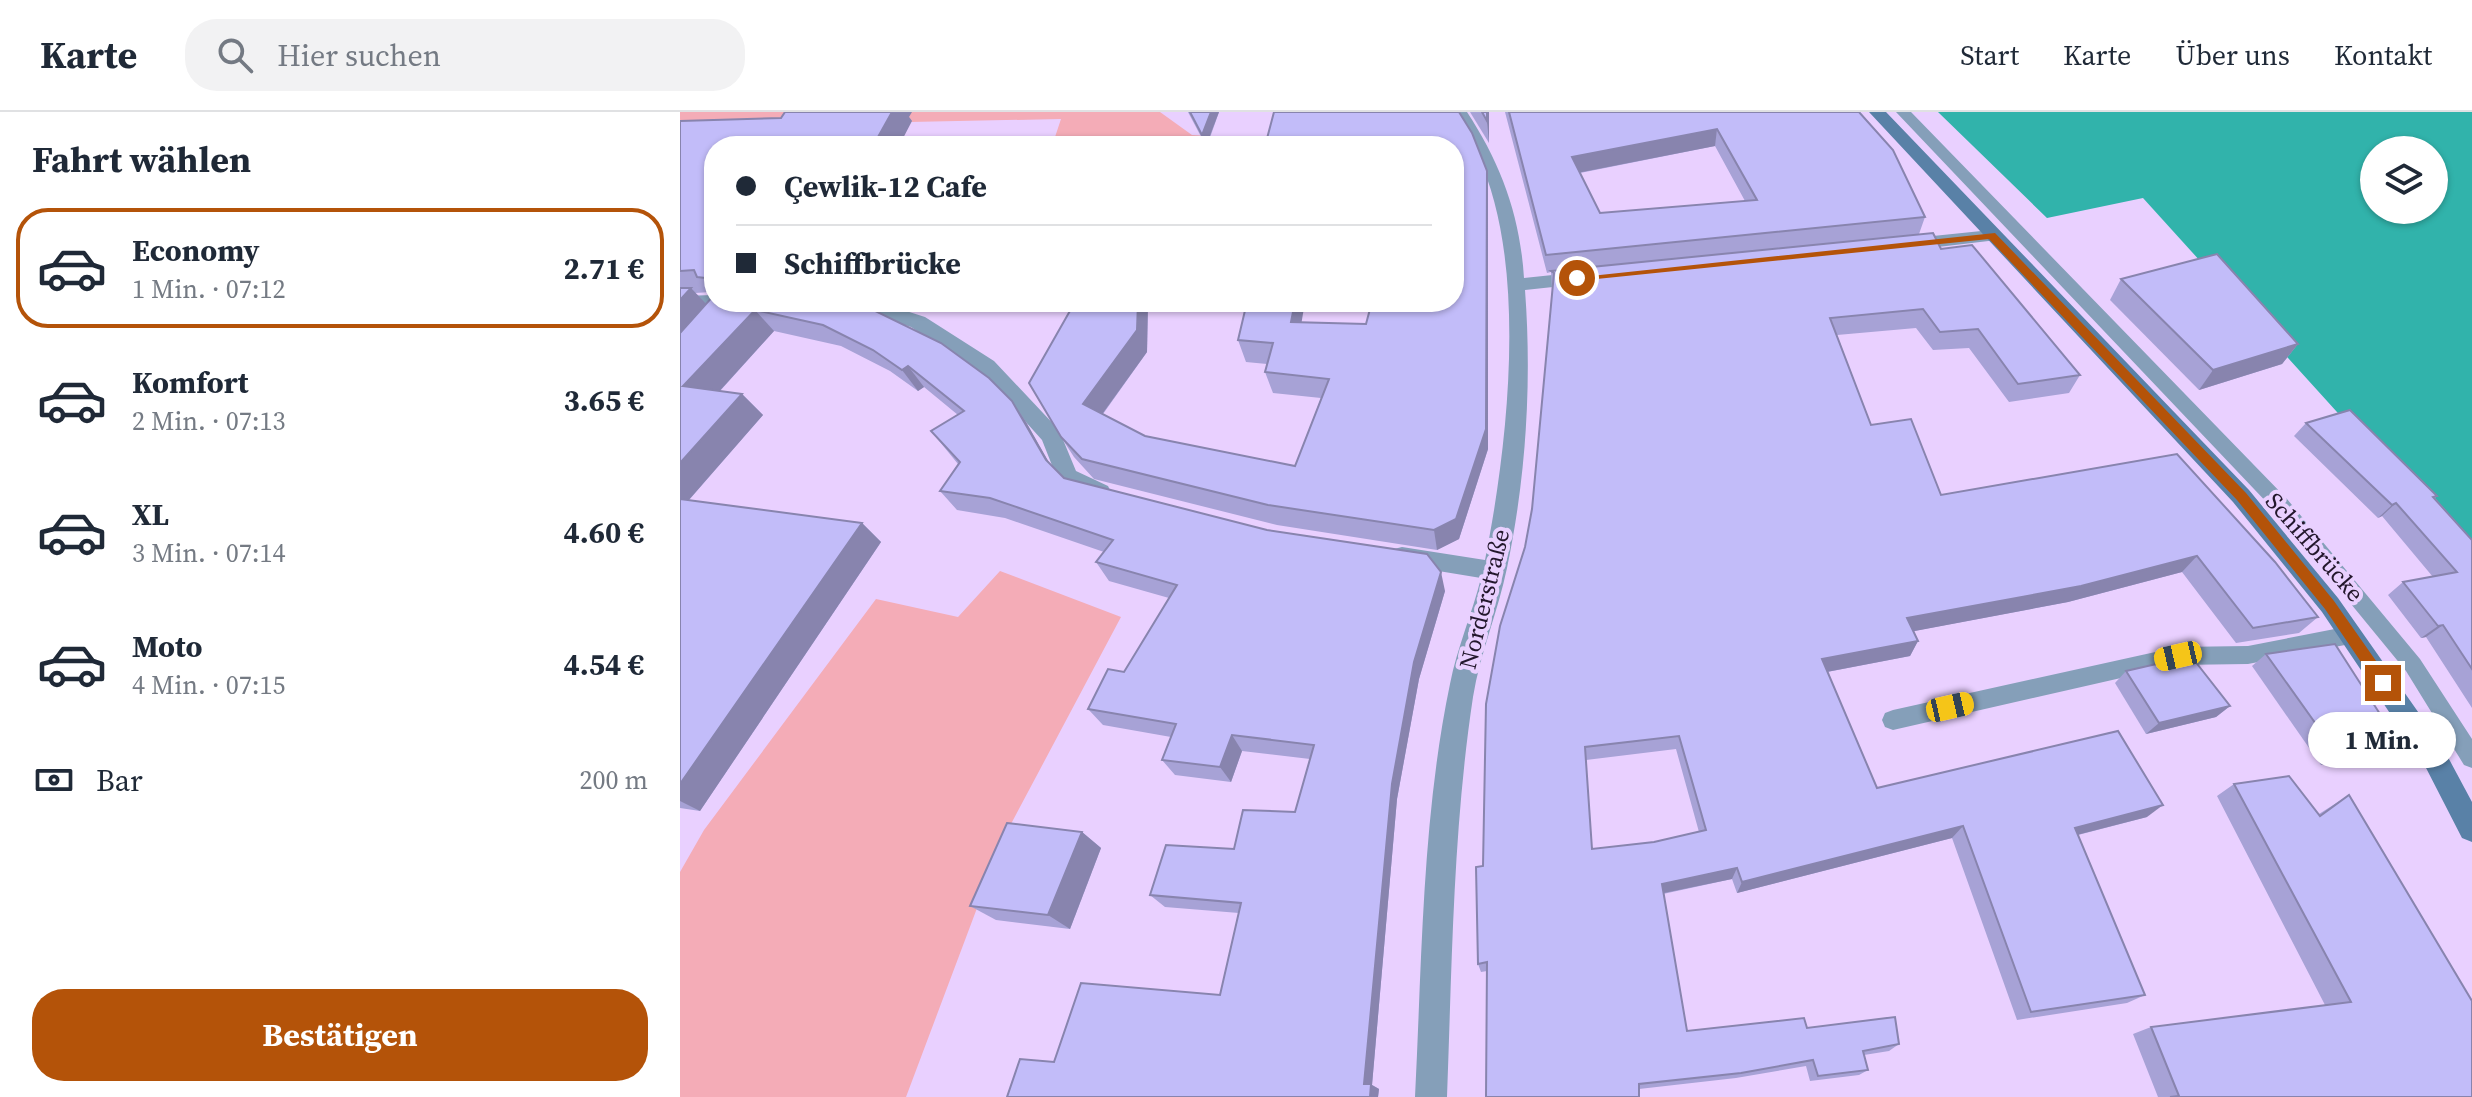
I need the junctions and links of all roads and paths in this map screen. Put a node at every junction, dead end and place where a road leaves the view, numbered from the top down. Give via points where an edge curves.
1 (1459, 112) edge
2 (1877, 112) edge
3 (1903, 112) edge
4 (1991, 236) junction
5 (1886, 246) edge
6 (1594, 276) edge
7 (1516, 285) junction
8 (704, 301) edge
9 (680, 302) edge
10 (724, 312) edge
11 (888, 312) edge
12 (712, 326) edge
13 (1127, 499) edge
14 (1385, 554) edge
15 (1495, 571) junction
16 (2350, 635) junction
17 (1893, 720) dead end
18 (2472, 758) edge
19 (2472, 829) edge
20 (1431, 1097) edge

1 - 7 street, Norderstraße via 1477,132 1491,164
2 - 4 main road, Schiffbrücke
3 - 18 lane, Schiffbrücke via 2280,504 2413,665
4 - 5 street
4 - 16 main road, Schiffbrücke via 2241,496
6 - 7 street
7 - 15 street, Norderstraße via 1514,462
8 - 9 street
10 - 12 street
11 - 13 street via 918,322 987,366 1051,436 1067,477 1086,489
14 - 15 street
15 - 20 street, Norderstraße via 1460,695 1442,844
16 - 17 lane via 2248,655 2178,656
16 - 19 main road, Schiffbrücke via 2433,755

